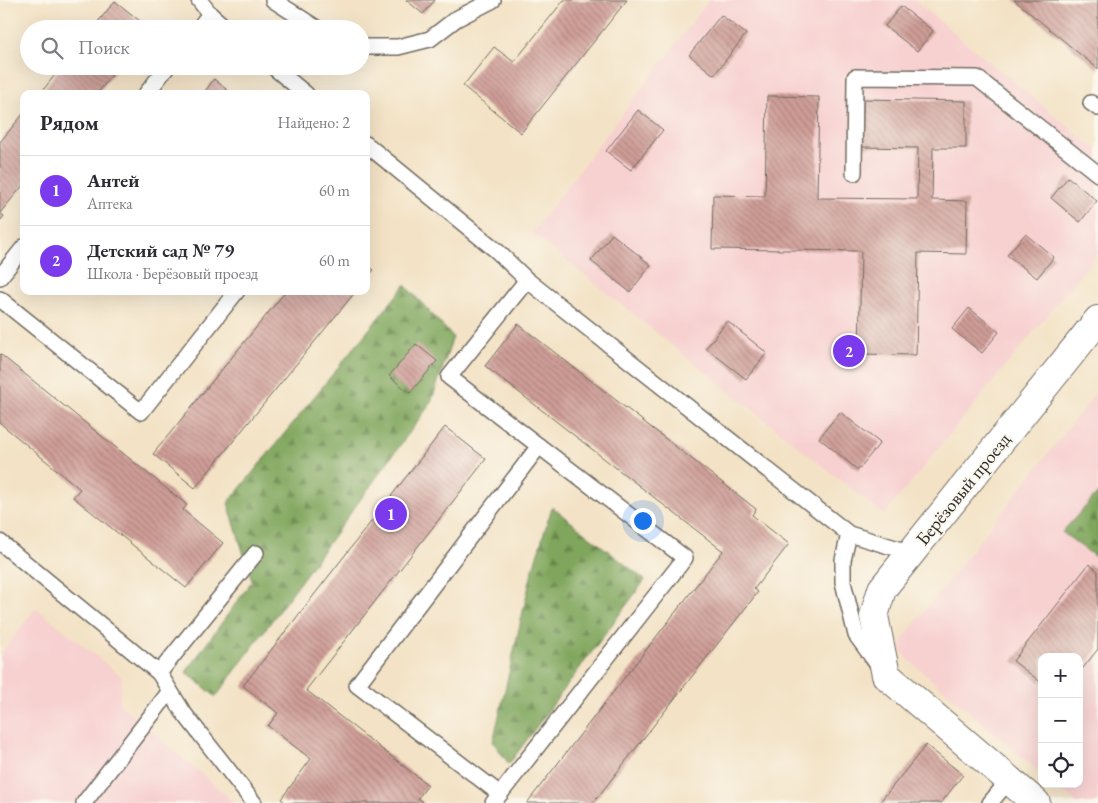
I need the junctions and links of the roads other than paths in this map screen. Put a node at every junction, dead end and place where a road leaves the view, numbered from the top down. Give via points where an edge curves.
1 (199, 0) edge
2 (273, 0) edge
3 (492, 0) edge
4 (210, 14) junction
5 (205, 20) edge
6 (217, 20) edge
7 (304, 20) edge
8 (370, 47) edge
9 (161, 75) edge
10 (283, 75) edge
11 (149, 90) edge
12 (301, 90) edge
13 (370, 147) edge
14 (854, 173) dead end
15 (1098, 174) edge
16 (20, 252) edge
17 (0, 277) edge
18 (527, 280) junction
19 (234, 295) edge
20 (0, 299) edge
21 (1098, 320) edge
22 (539, 446) junction
23 (849, 534) junction
24 (0, 542) edge
25 (256, 553) dead end
26 (912, 553) junction
27 (159, 673) junction
28 (886, 675) junction
29 (170, 691) junction
30 (1009, 780) junction
31 (497, 798) edge
32 (84, 803) edge
33 (254, 803) edge
34 (990, 803) edge
35 (1036, 803) edge

1 - 4 lane
2 - 7 lane
3 - 8 lane via 430,39 398,48
4 - 5 lane
4 - 6 lane
9 - 11 lane
10 - 12 lane
13 - 18 lane via 497,251
14 - 15 lane via 855,77 864,77 977,78
16 - 17 lane
18 - 22 lane via 449,377
18 - 23 lane
19 - 20 lane via 141,412
21 - 26 street, Берёзовый проезд
22 - 31 lane via 357,685
22 - 31 lane via 685,558
23 - 26 lane
23 - 28 lane via 843,560 843,582 856,635
24 - 27 lane
25 - 27 lane
26 - 28 street, Берёзовый проезд via 882,589 874,616
27 - 29 lane
28 - 30 street
29 - 32 lane
29 - 33 lane
30 - 34 lane
30 - 35 street

